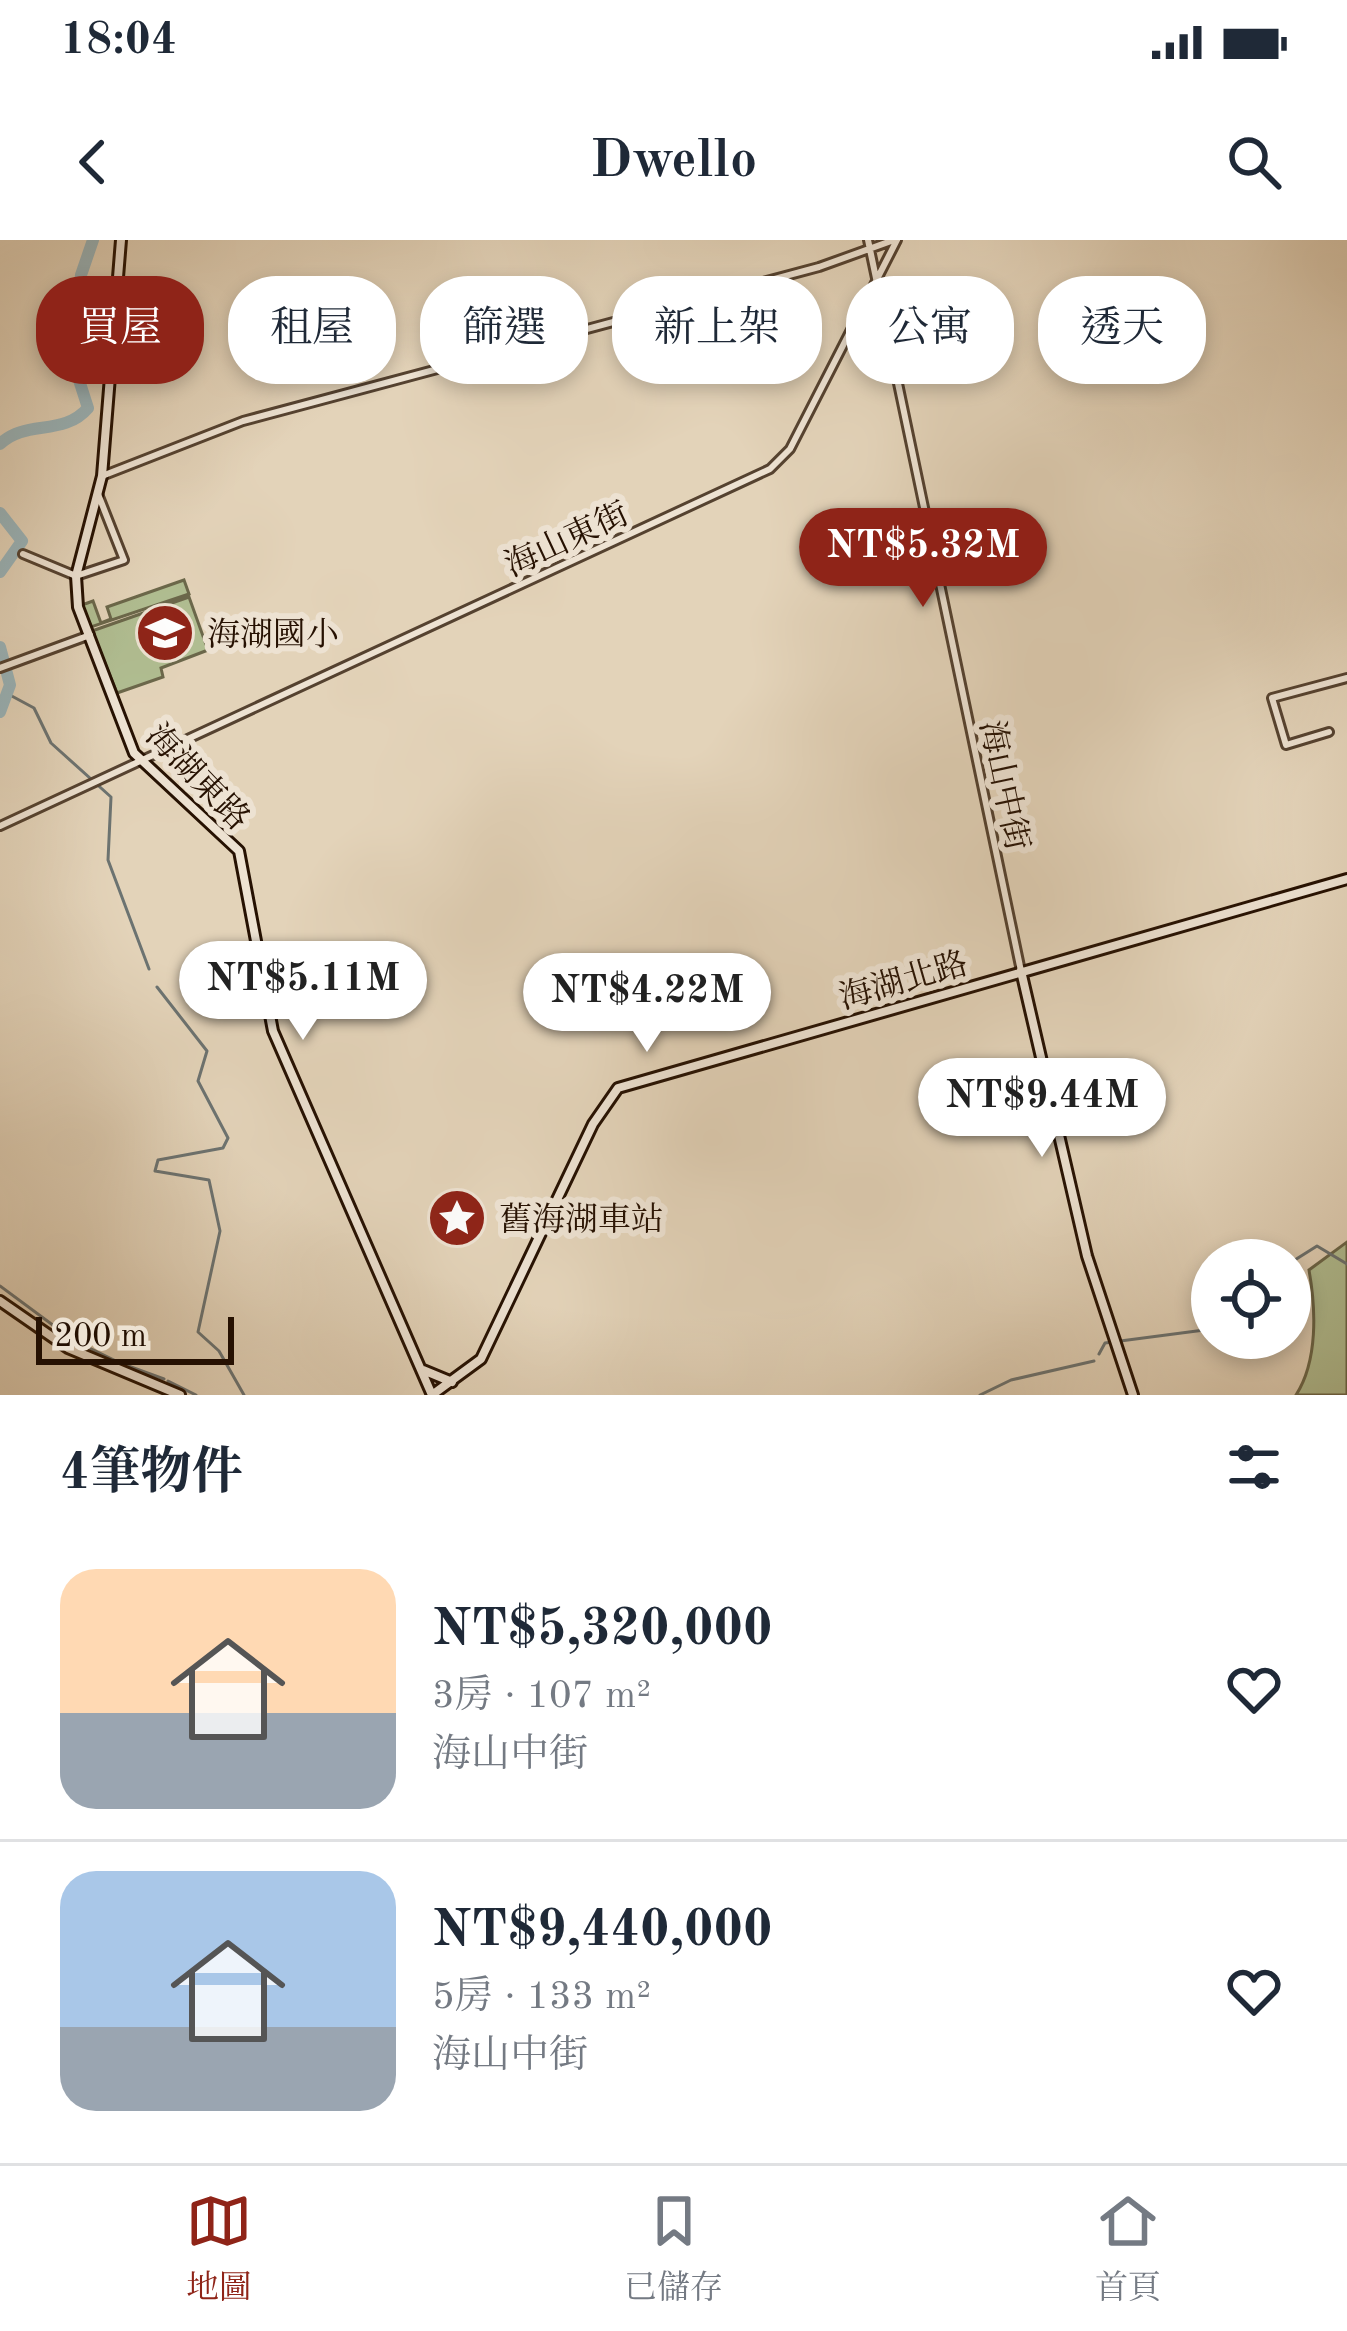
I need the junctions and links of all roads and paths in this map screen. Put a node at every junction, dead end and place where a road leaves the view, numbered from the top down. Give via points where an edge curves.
1 (121, 240) edge
2 (896, 240) edge
3 (869, 244) edge
4 (877, 276) edge
5 (878, 276) edge
6 (846, 339) edge
7 (899, 384) edge
8 (102, 476) junction
9 (98, 494) junction
10 (23, 554) dead end
11 (76, 576) junction
12 (90, 635) junction
13 (0, 668) edge
14 (1347, 678) edge
15 (1329, 732) dead end
16 (144, 762) junction
17 (0, 826) edge
18 (1347, 879) edge
19 (1021, 971) junction
20 (0, 1301) edge
21 (422, 1369) junction
22 (453, 1382) junction
23 (180, 1395) edge
24 (432, 1395) edge
25 (1133, 1395) edge

1 - 8 street, 海湖東路
2 - 3 street
2 - 5 street, 海山東街
3 - 4 street, 海山中街
3 - 8 street via 819,268 243,421
6 - 16 street, 海山東街 via 790,449 770,469
7 - 19 street, 海山中街
8 - 9 street, 海湖東路
9 - 11 street, 海湖東路
9 - 11 street via 124,560
10 - 11 street
11 - 12 street, 海湖東路
12 - 13 street
12 - 16 street, 海湖東路 via 128,744
14 - 15 street via 1272,698 1286,745
16 - 17 street, 海山東街
16 - 21 street, 海湖東路 via 239,851 273,1031
18 - 19 street, 海湖北路
19 - 22 street, 海湖北路 via 617,1088 481,1359
19 - 25 street, 海山中街 via 1087,1256
20 - 23 street via 68,1348
21 - 22 street
21 - 24 street, 海湖東路
22 - 24 street, 海湖北路

